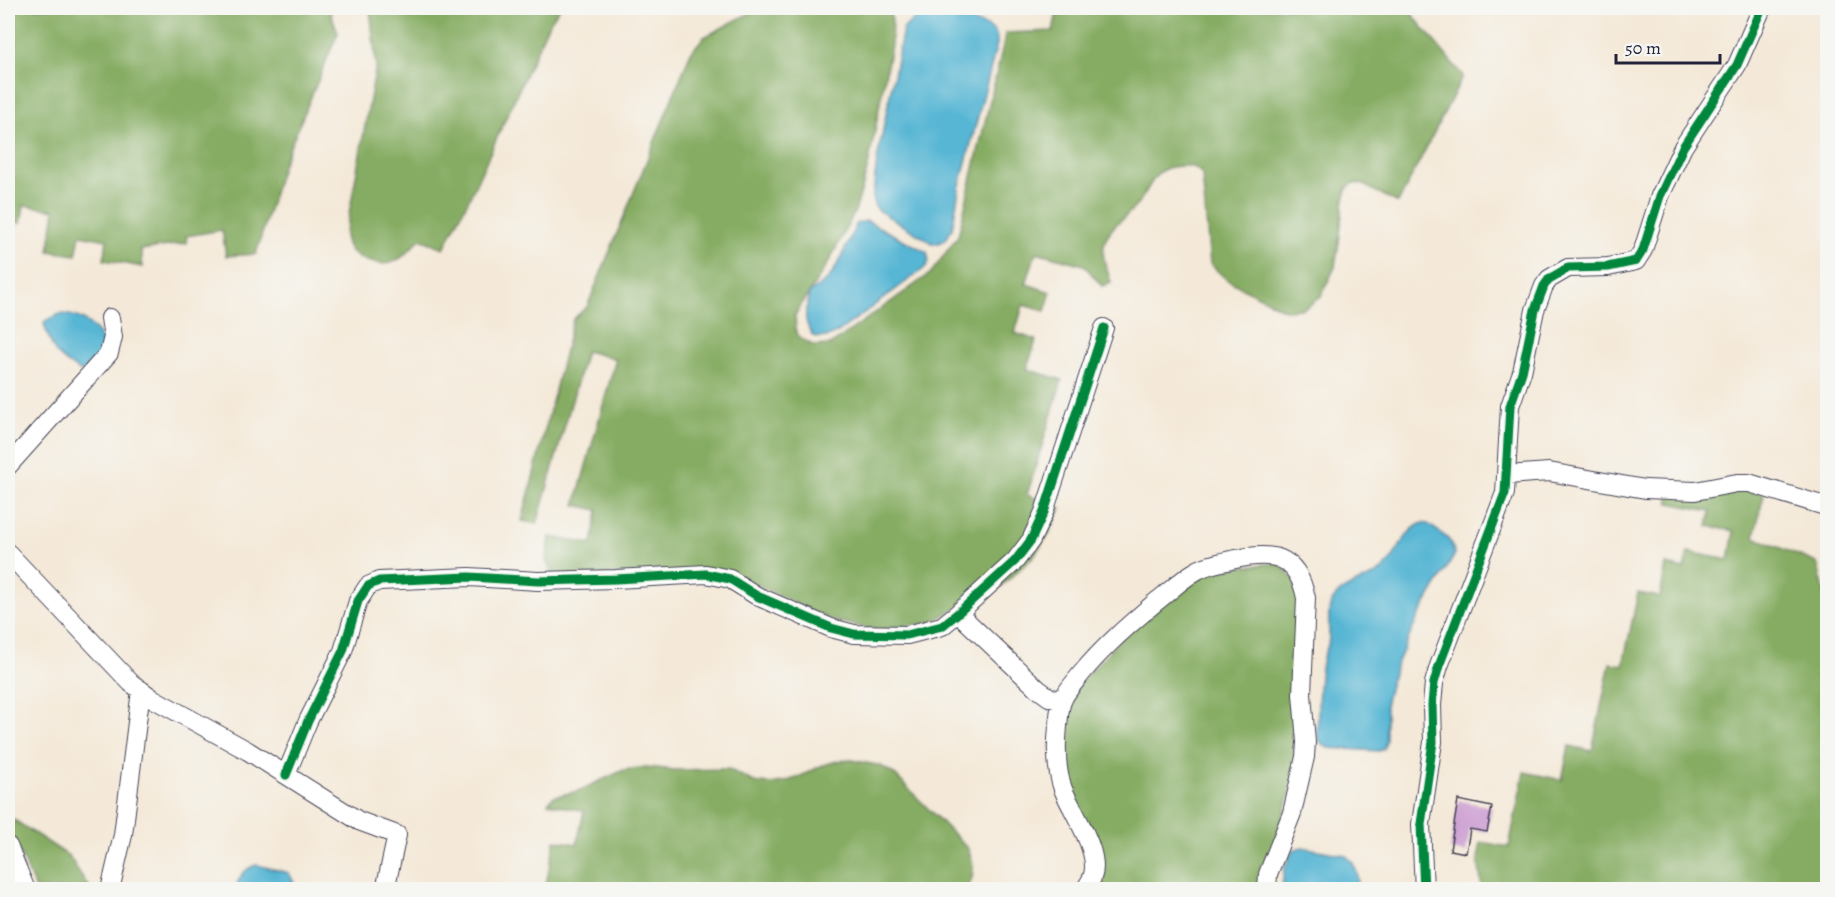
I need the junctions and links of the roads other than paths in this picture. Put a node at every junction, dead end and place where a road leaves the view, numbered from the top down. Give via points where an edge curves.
1 (1762, 8) edge
2 (110, 318) dead end
3 (1104, 328) dead end
4 (8, 466) edge
5 (1507, 474) junction
6 (1827, 507) edge
7 (8, 553) edge
8 (958, 613) junction
9 (141, 690) junction
10 (1061, 701) junction
11 (286, 775) junction
12 (8, 846) edge
13 (26, 890) edge
14 (110, 890) edge
15 (386, 890) edge
16 (1085, 890) edge
17 (1267, 890) edge
18 (1424, 890) edge

1 - 5 street via 1737,65 1683,147 1660,196 1639,258 1608,267 1568,268 1544,286 1510,406
2 - 4 street via 113,337 109,353
3 - 8 street via 1044,512 1031,540 1015,561
5 - 6 street via 1549,472 1645,489 1695,491 1749,483
5 - 18 street via 1505,493 1434,684 1422,824
7 - 9 street via 130,683
8 - 10 street via 1038,689
8 - 11 street via 942,626 919,633 854,634 757,596 730,579 706,574 538,581 379,581 368,586 358,601 343,651
9 - 11 street
9 - 14 street via 123,835
10 - 16 street via 1056,745 1062,788 1091,848 1094,865 1093,877
10 - 17 street via 1125,628 1198,569 1255,554 1291,565 1299,574 1306,598 1302,694 1305,757 1292,813 1268,874
11 - 15 street via 359,821 397,835
12 - 13 street

